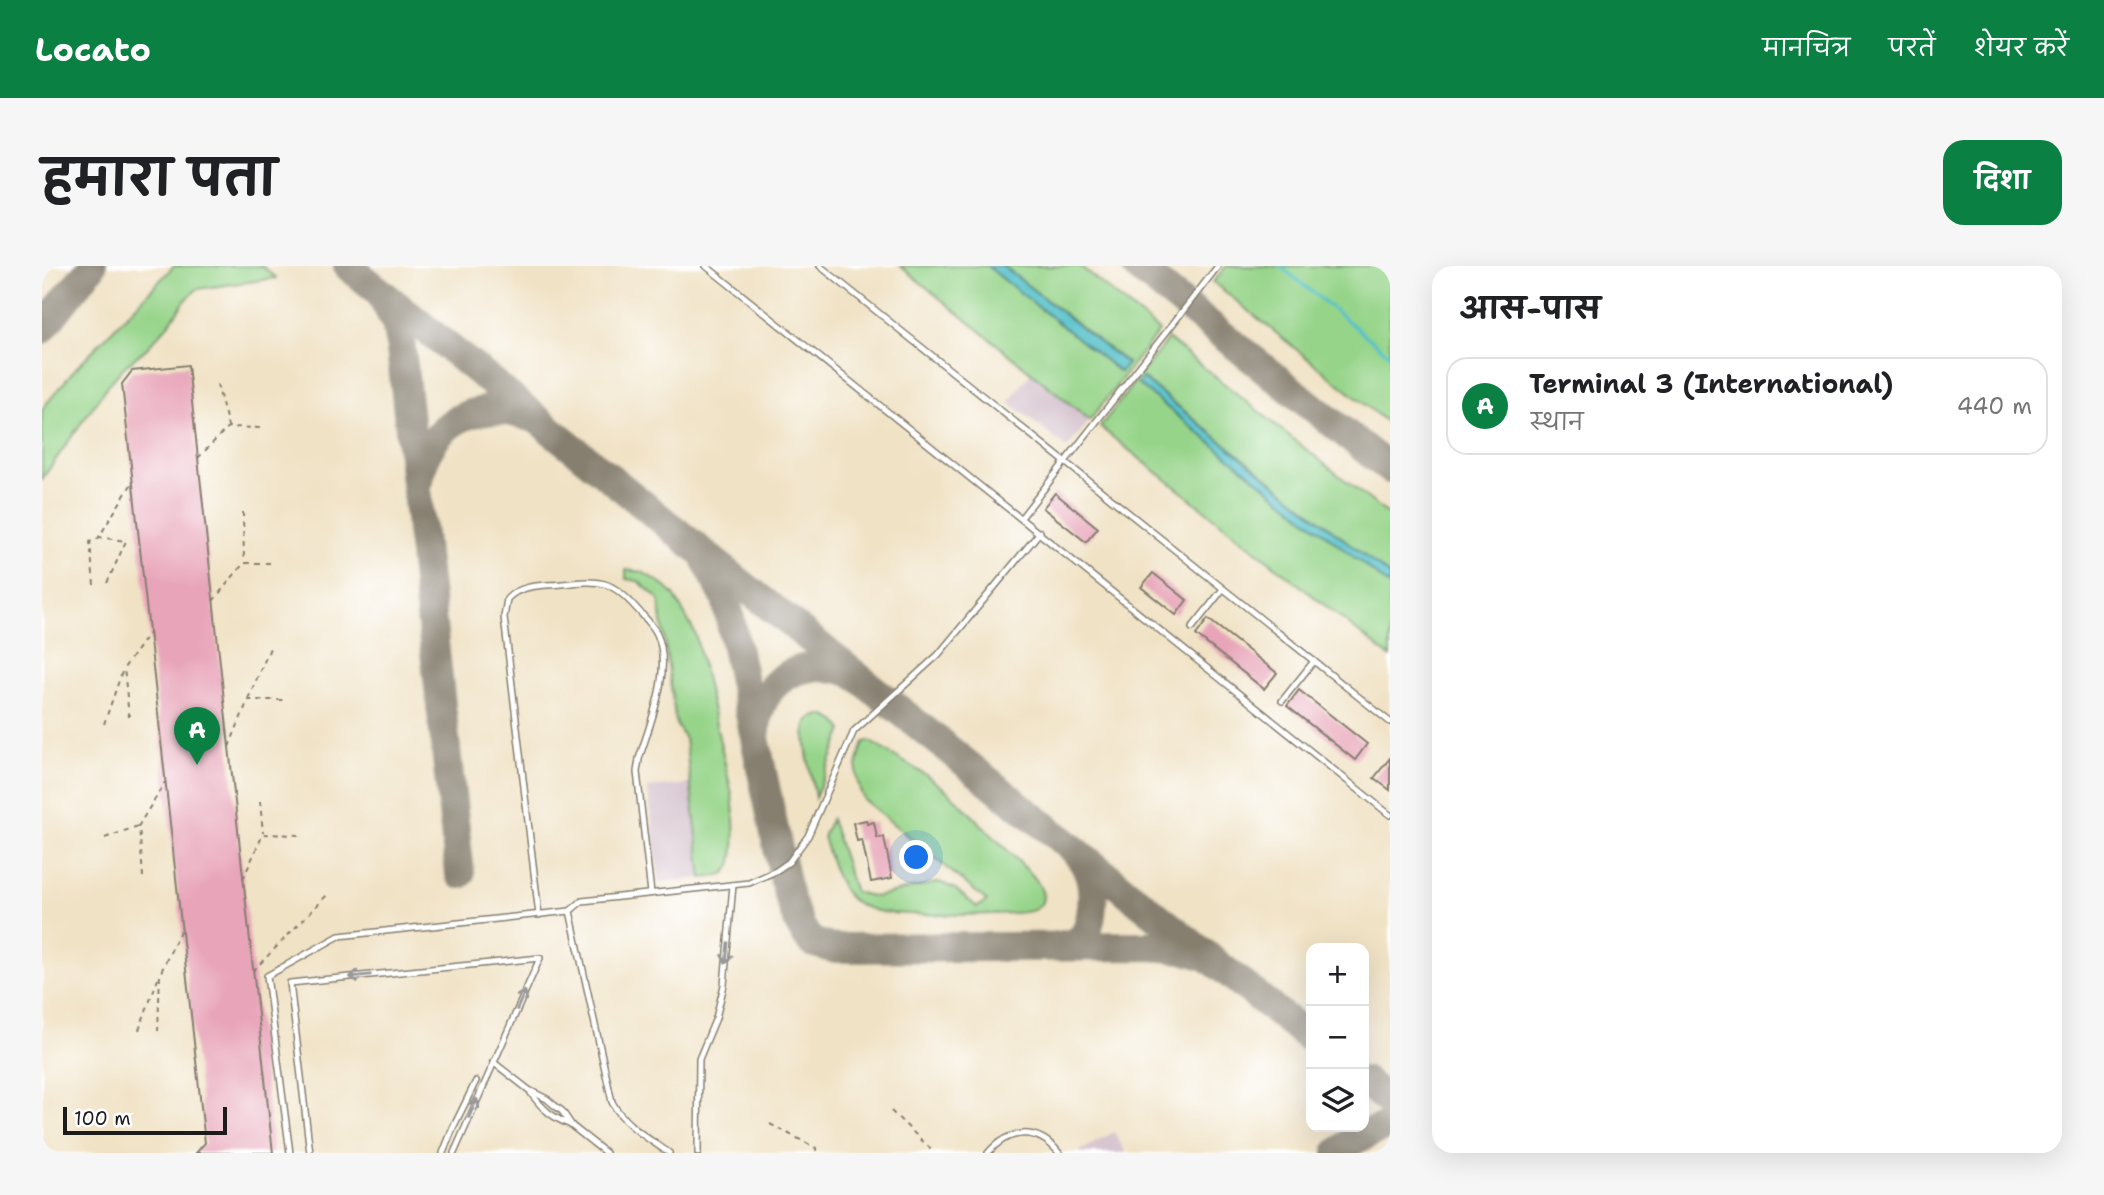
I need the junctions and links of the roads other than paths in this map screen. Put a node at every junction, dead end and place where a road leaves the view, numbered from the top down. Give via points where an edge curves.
1 (706, 266) edge
2 (820, 266) edge
3 (1218, 266) edge
4 (1065, 461) junction
5 (1021, 518) junction
6 (1040, 532) junction
7 (1223, 589) junction
8 (1192, 628) dead end
9 (1314, 661) junction
10 (1282, 701) dead end
11 (1390, 722) edge
12 (1390, 815) edge
13 (733, 885) junction
14 (651, 894) junction
15 (570, 911) junction
16 (539, 915) junction
17 (493, 1062) junction
18 (476, 1081) dead end
19 (529, 1090) junction
20 (572, 1126) junction
21 (289, 1152) edge
22 (310, 1153) edge
23 (443, 1153) edge
24 (454, 1153) edge
25 (606, 1153) edge
26 (669, 1153) edge
27 (698, 1153) edge
28 (988, 1153) edge
29 (1059, 1153) edge

1 - 5 lane
2 - 4 lane
3 - 4 lane
4 - 5 lane
4 - 7 lane
5 - 6 lane
6 - 12 lane
6 - 13 lane via 939,655 854,731 808,836 789,862 761,879
7 - 8 lane
7 - 9 lane
9 - 10 lane
9 - 11 lane
13 - 14 lane
13 -> 27 lane via 720,1003 699,1059
14 - 15 lane via 582,901
14 - 16 lane via 638,772 663,673 659,637 627,597 608,585 589,581 520,588 507,599 504,617
15 - 16 lane
15 - 26 lane via 612,1102 626,1122
16 - 21 lane via 339,936 267,976
17 - 19 lane
17 -> 22 lane via 540,958 290,983
24 -> 17 lane
18 - 23 lane
19 - 20 lane via 562,1111
19 - 20 lane via 555,1119
20 - 25 lane
28 - 29 lane via 1001,1140 1017,1134 1042,1139

